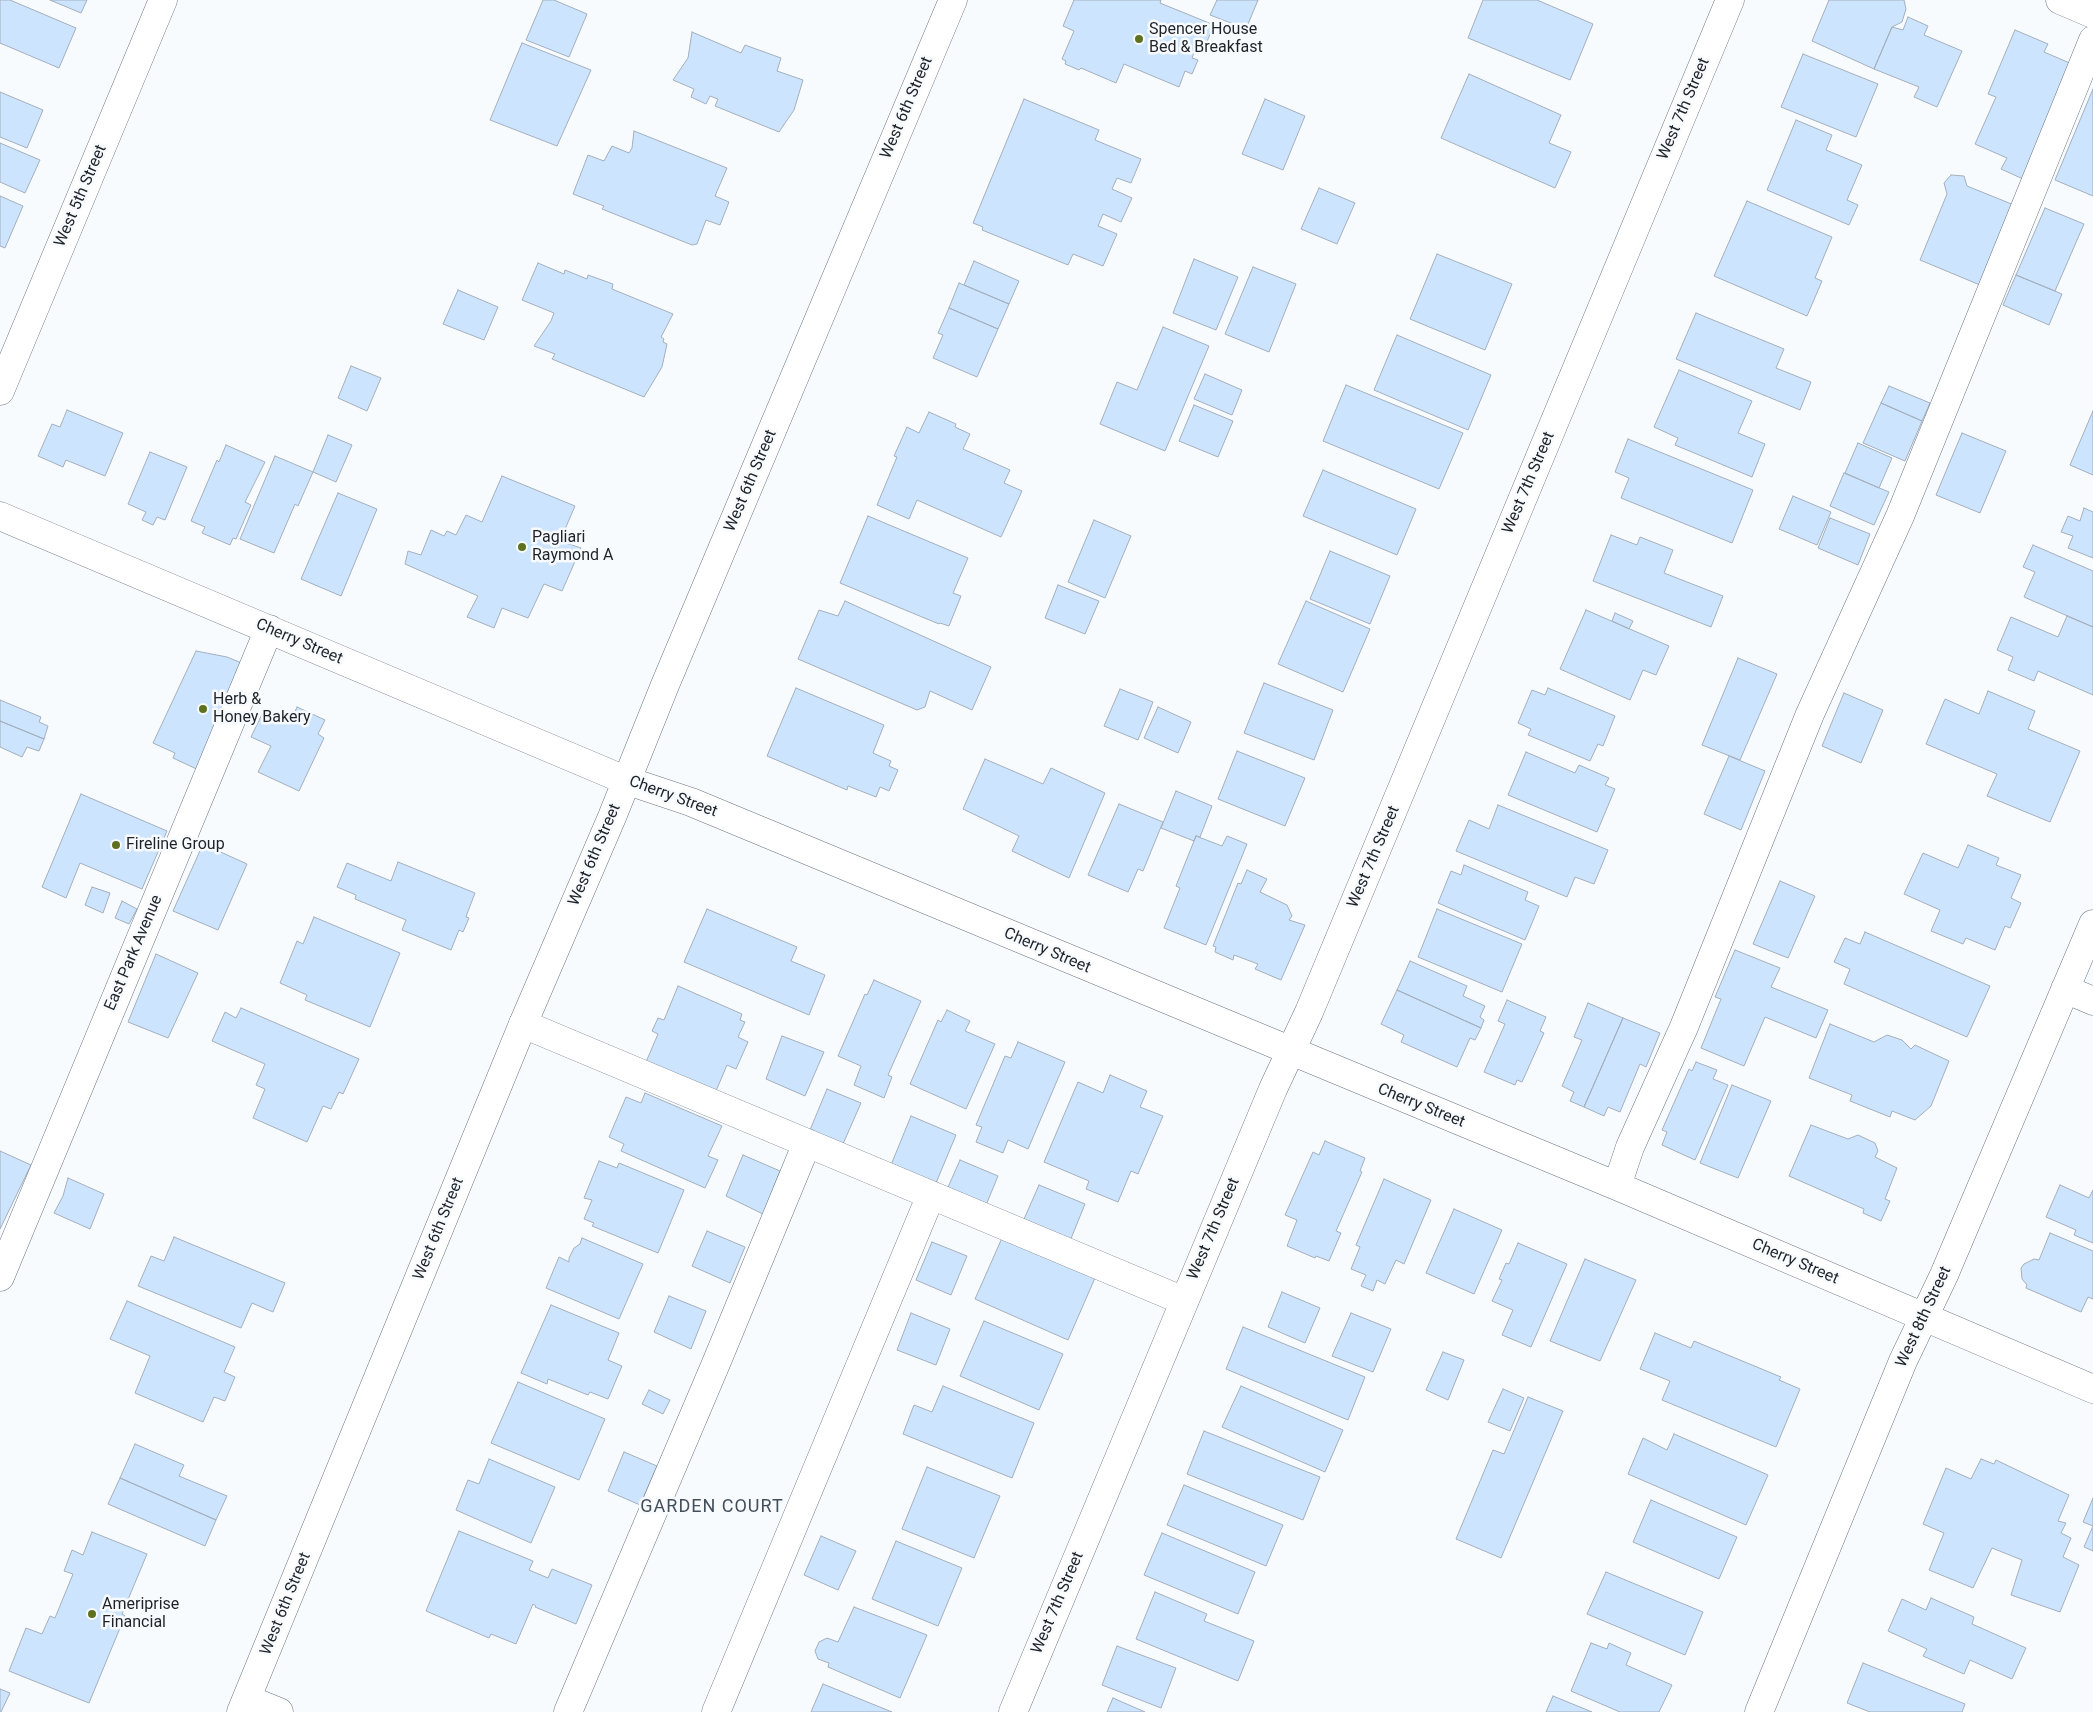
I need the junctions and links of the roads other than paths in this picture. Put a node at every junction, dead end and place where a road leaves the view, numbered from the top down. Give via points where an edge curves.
1 (163, 0) edge
2 (952, 0) edge
3 (1730, 0) edge
4 (2060, 0) edge
5 (2093, 14) edge
6 (2093, 40) edge
7 (0, 391) edge
8 (0, 516) edge
9 (269, 629) junction
10 (625, 780) junction
11 (2093, 924) edge
12 (2065, 989) junction
13 (2093, 1001) edge
14 (523, 1024) junction
15 (1290, 1052) junction
16 (807, 1143) junction
17 (1616, 1186) junction
18 (931, 1195) junction
19 (0, 1277) edge
20 (1184, 1301) junction
21 (1924, 1316) junction
22 (2093, 1389) edge
23 (244, 1705) edge
24 (279, 1712) edge
25 (568, 1712) edge
26 (716, 1712) edge
27 (1013, 1712) edge
28 (1759, 1712) edge

1 - 7 street, West 5th Street
2 - 10 street, West 6th Street
3 - 15 street, West 7th Street
4 - 5 street
6 - 17 street via 1900,516 1810,714
8 - 9 street, Cherry Street
9 - 10 street, Cherry Street
9 - 19 street, East Park Avenue
10 - 14 street, West 6th Street
10 - 15 street, Cherry Street via 691,802
11 - 12 street, West 8th Street
12 - 13 street
12 - 21 street, West 8th Street via 1944,1276
14 - 16 street
14 - 23 street, West 6th Street
15 - 17 street, Cherry Street
15 - 20 street, West 7th Street
16 - 18 street
16 - 25 street
17 - 21 street, Cherry Street
18 - 20 street
18 - 26 street
20 - 27 street, West 7th Street
21 - 22 street, Cherry Street
21 - 28 street, West 8th Street
23 - 24 street

